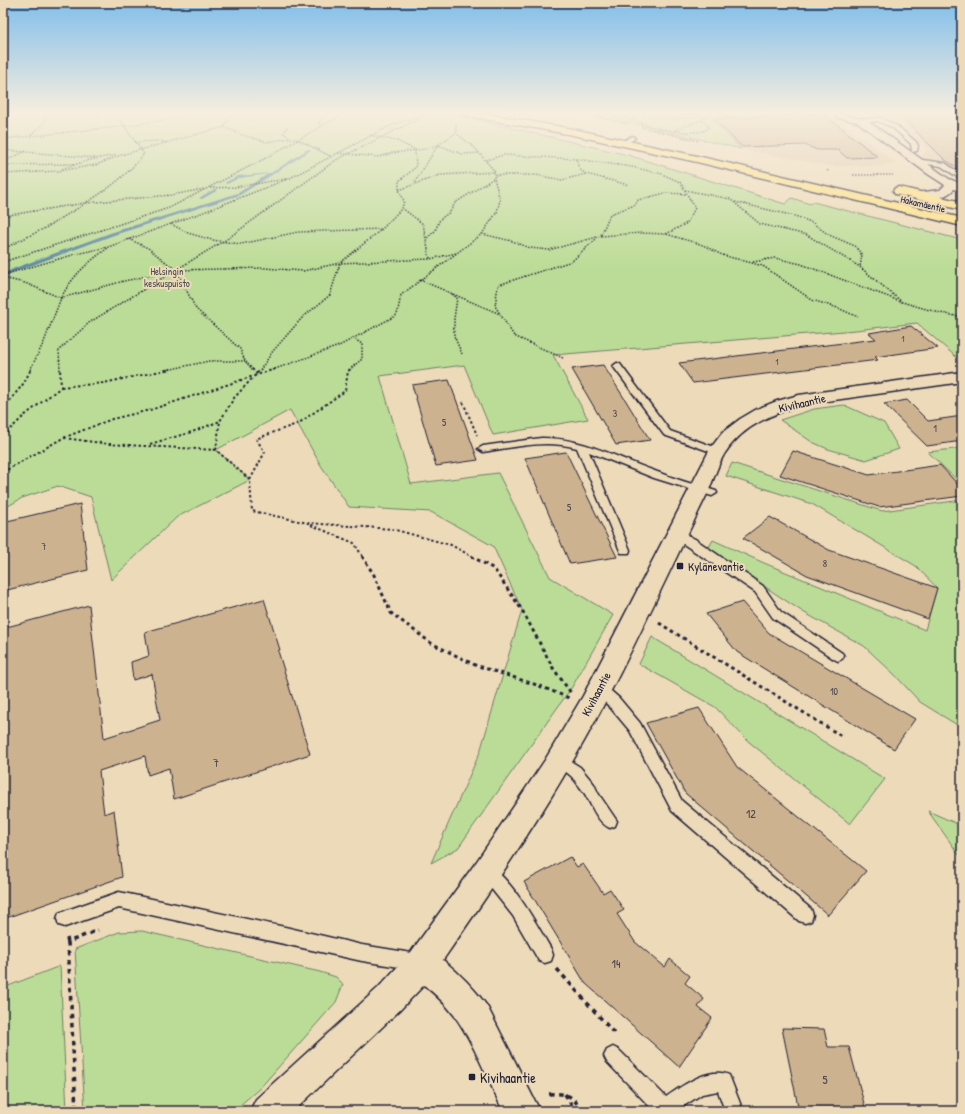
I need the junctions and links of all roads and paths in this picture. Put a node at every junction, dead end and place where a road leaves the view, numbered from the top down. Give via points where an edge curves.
1 (72, 165) edge
2 (96, 165) edge
3 (136, 165) edge
4 (252, 165) edge
5 (315, 165) edge
6 (329, 165) edge
7 (416, 165) edge
8 (427, 165) edge
9 (488, 165) edge
10 (578, 165) edge
11 (620, 165) edge
12 (695, 165) edge
13 (734, 165) edge
14 (755, 165) edge
15 (925, 165) edge
16 (944, 165) edge
17 (58, 171) junction
18 (495, 172) junction
19 (3, 174) edge
20 (586, 174) junction
21 (898, 175) dead end
22 (494, 176) junction
23 (853, 176) dead end
24 (290, 178) junction
25 (962, 178) edge
26 (415, 183) junction
27 (629, 185) dead end
28 (953, 185) edge
29 (209, 188) junction
30 (889, 189) dead end
31 (399, 190) junction
32 (685, 190) junction
33 (686, 194) junction
34 (920, 196) junction
35 (962, 196) edge
36 (734, 202) junction
37 (85, 203) junction
38 (962, 206) edge
39 (402, 208) junction
40 (962, 214) edge
41 (3, 216) edge
42 (962, 222) edge
43 (170, 224) junction
44 (382, 229) junction
45 (962, 230) edge
46 (482, 234) junction
47 (666, 234) junction
48 (601, 236) junction
49 (427, 238) junction
50 (597, 238) junction
51 (129, 239) junction
52 (223, 242) junction
53 (108, 247) junction
54 (3, 249) edge
55 (459, 252) junction
56 (430, 259) junction
57 (3, 262) edge
58 (340, 263) junction
59 (750, 263) junction
60 (860, 267) junction
61 (176, 270) junction
62 (3, 275) edge
63 (3, 278) edge
64 (420, 280) junction
65 (451, 292) junction
66 (61, 298) junction
67 (902, 302) junction
68 (500, 314) junction
69 (962, 316) edge
70 (858, 318) dead end
71 (353, 338) junction
72 (462, 354) dead end
73 (563, 358) dead end
74 (245, 361) junction
75 (617, 366) dead end
76 (257, 374) junction
77 (962, 377) edge
78 (61, 387) junction
79 (463, 402) dead end
80 (3, 409) edge
81 (220, 421) junction
82 (3, 436) edge
83 (63, 438) junction
84 (148, 445) junction
85 (582, 448) junction
86 (483, 449) joint
87 (216, 450) junction
88 (717, 451) junction
89 (3, 472) edge
90 (250, 480) junction
91 (706, 492) junction
92 (308, 523) junction
93 (677, 534) junction
94 (625, 550) dead end
95 (638, 613) junction
96 (838, 656) dead end
97 (599, 689) junction
98 (843, 737) dead end
99 (559, 760) junction
100 (610, 820) dead end
101 (487, 871) junction
102 (805, 914) dead end
103 (65, 920) joint
104 (104, 928) dead end
105 (68, 942) junction
106 (545, 955) joint
107 (422, 963) junction
108 (613, 1056) joint
109 (564, 1093) junction
110 (549, 1094) dead end
111 (76, 1111) edge
112 (268, 1111) edge
113 (522, 1111) edge
114 (575, 1111) edge
115 (582, 1111) edge
116 (734, 1111) edge

1 - 17 path
2 - 17 path
3 - 37 path via 104,192
4 - 29 path
5 - 24 path
6 - 52 path
7 - 31 path via 399,181
8 - 26 path
9 - 18 path
10 - 20 path
11 - 32 path via 662,174 680,182
12 - 45 main road, Hakamäentie
13 - 42 main road, Hakamäentie
14 - 40 main road, Hakamäentie
15 - 28 street
16 - 25 lane
17 - 19 path
18 - 22 path
18 - 26 path via 440,175
20 - 22 path via 562,180 536,175
20 - 27 path
21 - 23 path
22 - 46 path via 500,200 497,212
22 - 49 path via 455,203
24 - 29 path via 235,187
24 - 43 path
26 - 31 path
28 - 34 street via 944,193
28 - 35 street
29 - 37 path
29 - 57 path via 169,208
30 - 34 main road, Hakamäentie
31 - 39 path via 404,201
32 - 33 path
32 - 36 path
33 - 47 path via 694,208 686,223
33 - 48 path via 665,193 638,200 635,205 610,214
34 - 38 main road, Hakamäentie
36 - 60 path via 760,224 807,235
36 - 60 path via 811,222 829,235 855,246 862,255
37 - 41 path
37 - 54 path via 47,227
39 - 44 path
39 - 49 path via 423,224
43 - 51 path
43 - 52 path via 188,233
44 - 52 path via 298,232 242,244
44 - 58 path
46 - 50 path via 530,248 549,250
46 - 55 path
47 - 48 path
47 - 59 path
48 - 50 path
49 - 56 path
50 - 68 path via 572,261 498,285 495,306
51 - 53 path
51 - 61 path via 148,248
52 - 61 path
53 - 62 path
53 - 66 path via 79,269
55 - 56 path
55 - 64 path
56 - 58 path
58 - 61 path via 304,271 265,268
58 - 76 path via 330,295 302,318 273,350
59 - 67 path via 775,258 801,264
59 - 70 path via 763,266 812,300 838,308
60 - 67 path
61 - 66 path
61 - 74 path via 196,309 240,349
61 - 78 path via 90,322 59,350
63 - 66 path via 25,283
64 - 65 path
64 - 71 path via 401,295 397,315
65 - 68 path
65 - 72 path via 457,298 454,336
66 - 80 path via 24,383
67 - 69 path via 940,313
68 - 73 path via 514,336
71 - 76 path via 302,360
71 - 90 path via 362,344 362,359 348,371 345,391 310,416 280,431 256,439 265,452
74 - 76 path
74 - 78 path via 210,361 103,383
75 - 88 lane via 667,433
76 - 81 path via 234,398
76 - 83 path
77 - 88 street, Kivihaantie via 805,399 783,405 746,423 729,436
78 - 82 path
79 - 86 path
81 - 84 path
81 - 87 path
83 - 84 path via 109,444
83 - 89 path
84 - 87 path
85 - 86 lane via 558,441 538,441
85 - 91 lane
85 - 94 lane
87 - 90 path
88 - 91 street, Kivihaantie
90 - 92 path via 252,510
91 - 93 street, Kivihaantie
92 - 92 path via 354,543 374,575 391,613 431,643 475,665 575,700 553,668 522,610 494,569 451,545 392,529
93 - 95 street, Kivihaantie
93 - 96 lane via 759,589 777,615
95 - 97 street, Kivihaantie
95 - 98 path via 654,620
97 - 99 street, Kivihaantie
97 - 102 lane via 635,727 677,806
99 - 100 lane via 575,770
99 - 101 street, Kivihaantie
101 - 106 lane via 530,926
101 - 107 street, Kivihaantie
103 - 105 path
103 - 107 lane via 119,900 362,953
104 - 105 path
105 - 111 path
106 - 108 path via 613,1032
107 - 112 street, Kivihaantie via 372,1016
107 - 113 street via 451,987 472,1013
108 - 116 lane via 664,1108 699,1086 723,1081
109 - 110 path
109 - 114 path
109 - 115 path via 573,1096

